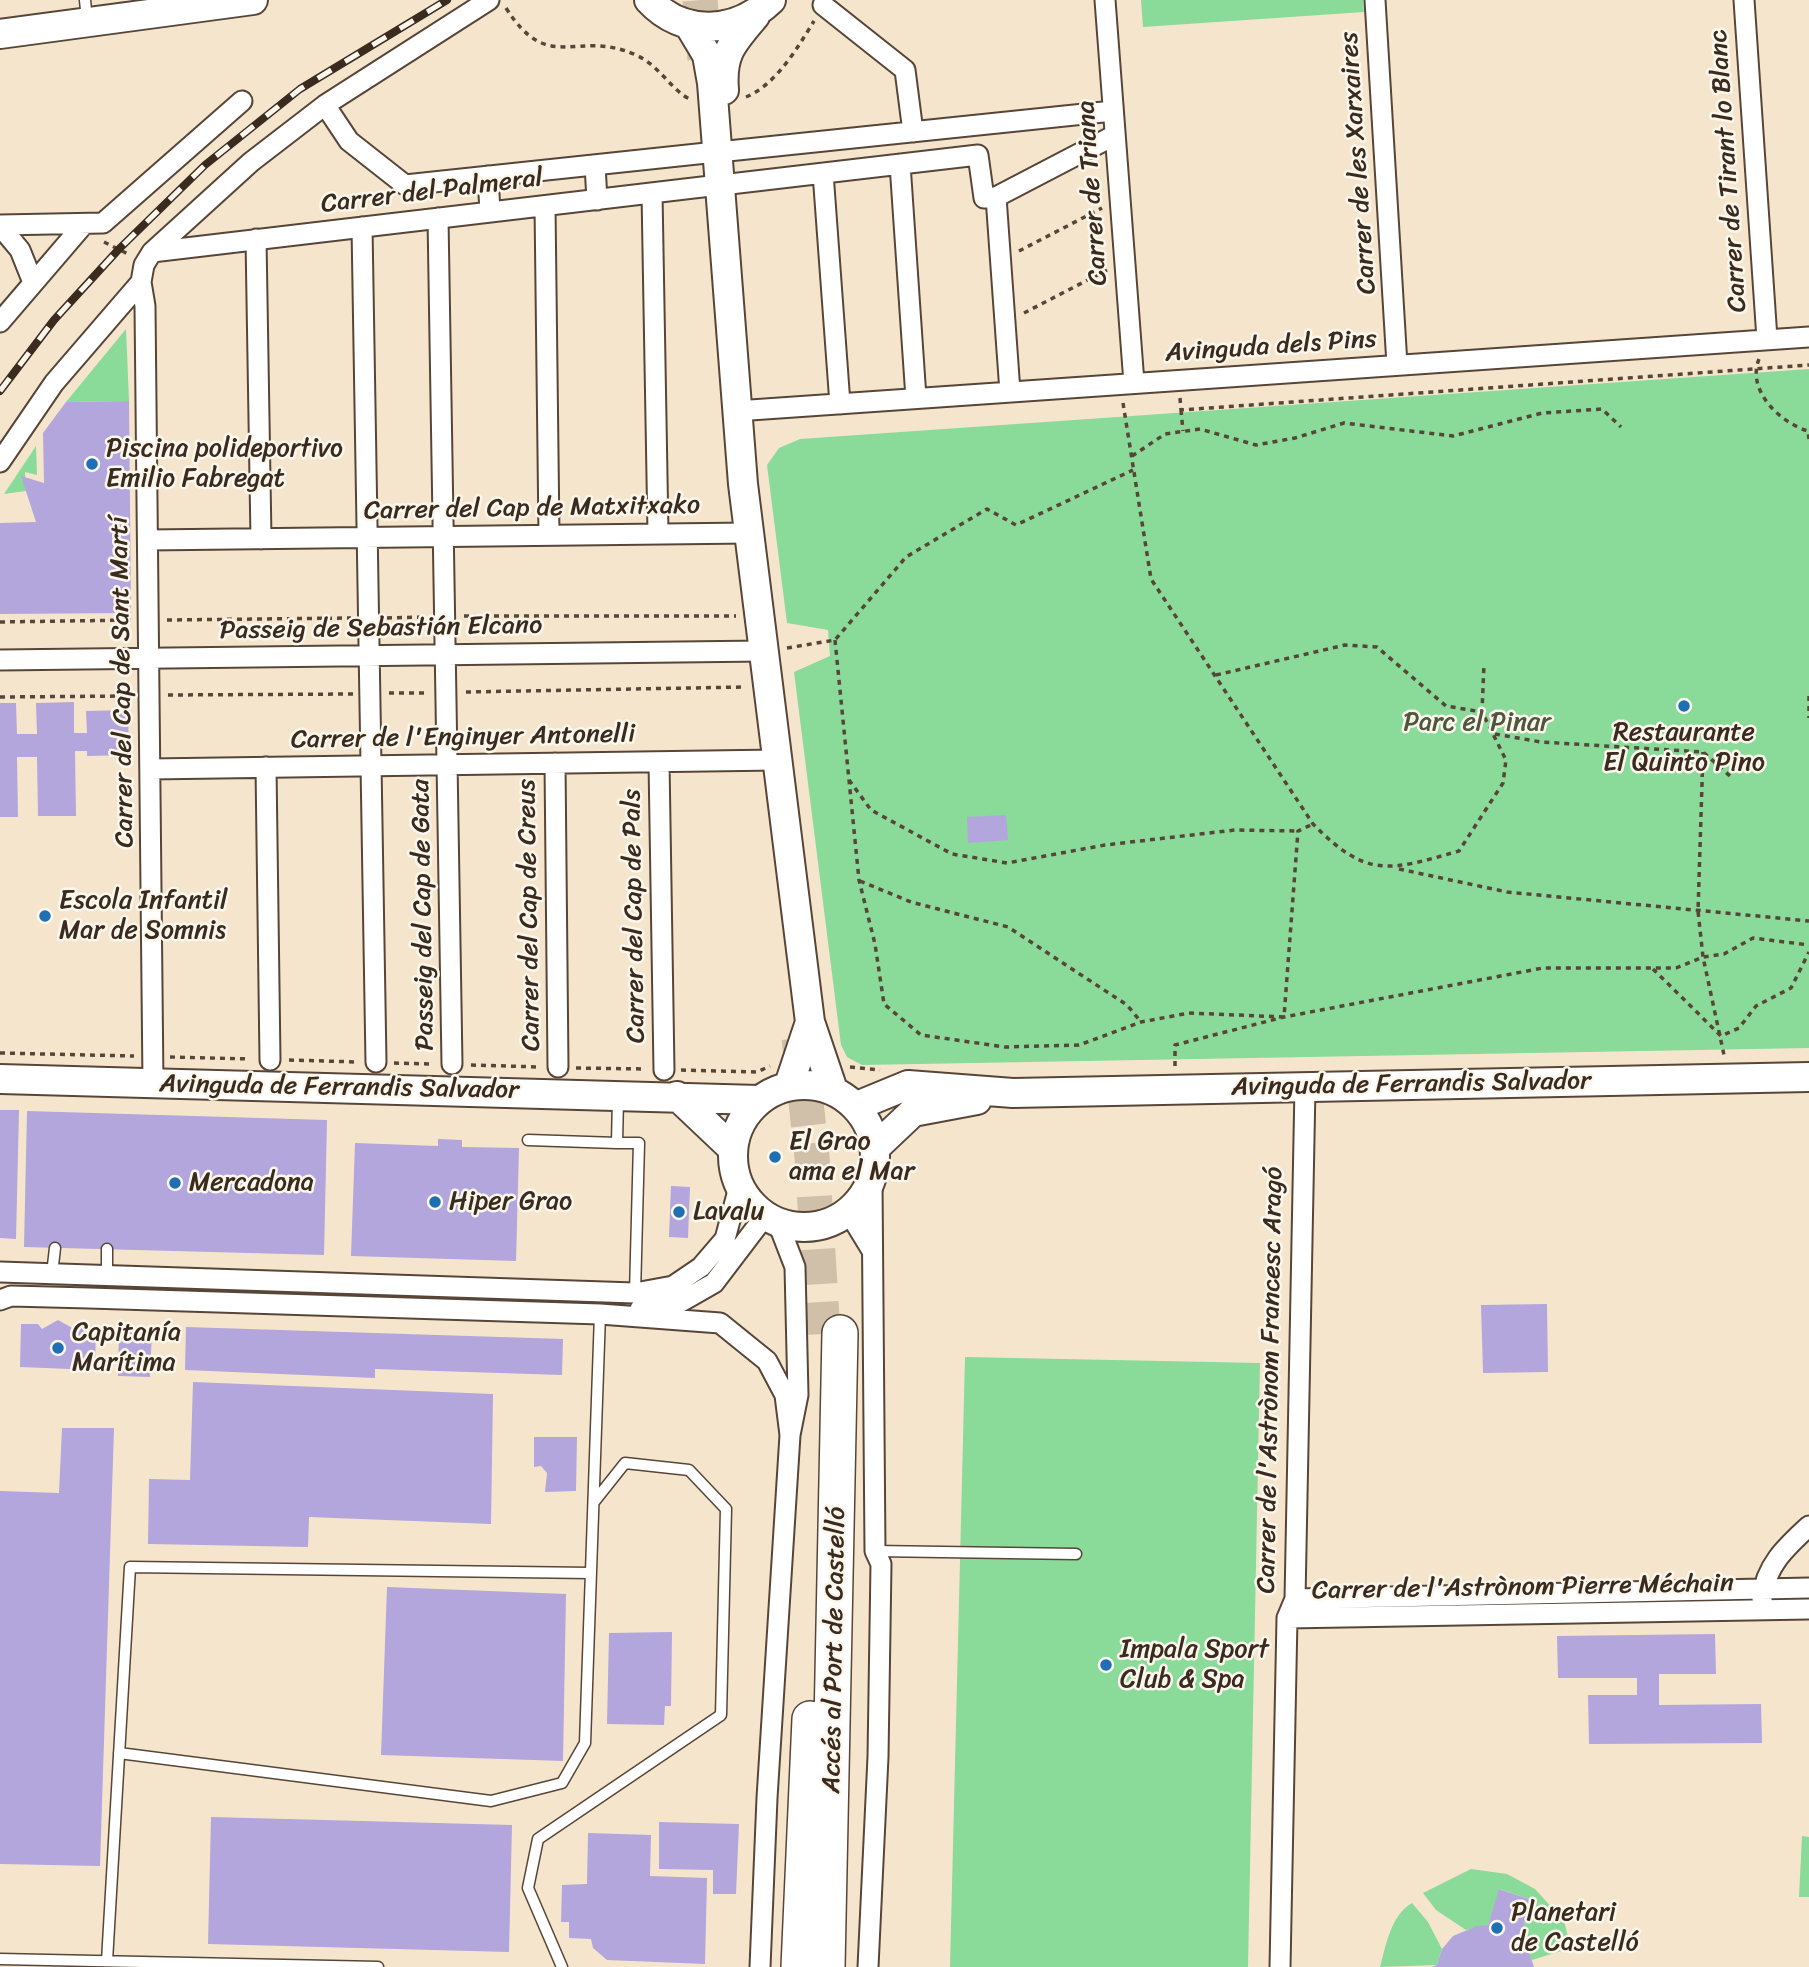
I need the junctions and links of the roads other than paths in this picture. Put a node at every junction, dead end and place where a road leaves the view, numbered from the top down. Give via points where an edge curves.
1 (253, 0) edge
2 (489, 0) edge
3 (649, 0) edge
4 (1105, 0) edge
5 (1375, 0) edge
6 (1744, 0) edge
7 (823, 5) road end
8 (763, 8) edge
9 (94, 11) edge
10 (689, 25) junction
11 (0, 34) edge
12 (719, 100) junction
13 (242, 101) dead end
14 (325, 105) junction
15 (1113, 111) junction
16 (914, 132) junction
17 (1115, 135) junction
18 (860, 137) junction
19 (722, 151) junction
20 (900, 164) junction
21 (595, 165) junction
22 (863, 169) junction
23 (823, 173) junction
24 (488, 176) junction
25 (724, 184) junction
26 (652, 193) junction
27 (996, 197) junction
28 (597, 200) junction
29 (545, 206) junction
30 (490, 212) junction
31 (438, 218) junction
32 (93, 224) junction
33 (0, 226) edge
34 (362, 227) junction
35 (256, 239) junction
36 (145, 266) junction
37 (33, 280) junction
38 (0, 322) edge
39 (1809, 337) edge
40 (1768, 339) junction
41 (1397, 365) junction
42 (1127, 383) junction
43 (1010, 392) junction
44 (916, 398) junction
45 (840, 404) junction
46 (736, 411) junction
47 (0, 462) edge
48 (749, 533) junction
49 (658, 534) junction
50 (549, 535) junction
51 (443, 536) junction
52 (367, 537) junction
53 (261, 538) junction
54 (148, 540) junction
55 (764, 651) junction
56 (445, 654) junction
57 (369, 655) junction
58 (149, 658) junction
59 (0, 660) edge
60 (777, 760) junction
61 (659, 762) junction
62 (555, 763) junction
63 (447, 765) junction
64 (371, 766) junction
65 (266, 767) junction
66 (150, 769) junction
67 (810, 1022) junction
68 (270, 1060) dead end
69 (376, 1062) dead end
70 (453, 1064) dead end
71 (558, 1067) dead end
72 (664, 1070) dead end
73 (1809, 1077) edge
74 (0, 1079) edge
75 (153, 1083) junction
76 (789, 1085) junction
77 (1305, 1087) junction
78 (833, 1090) junction
79 (1013, 1093) junction
80 (618, 1095) junction
81 (677, 1096) junction
82 (759, 1100) junction
83 (857, 1106) junction
84 (528, 1140) dead end
85 (617, 1143) junction
86 (876, 1147) junction
87 (733, 1149) junction
88 (872, 1182) junction
89 (739, 1186) junction
90 (849, 1213) junction
91 (771, 1220) junction
92 (55, 1248) dead end
93 (107, 1249) dead end
94 (872, 1250) junction
95 (0, 1272) edge
96 (52, 1273) junction
97 (107, 1275) junction
98 (635, 1293) junction
99 (0, 1300) edge
100 (604, 1314) junction
101 (790, 1435) junction
102 (594, 1503) junction
103 (1809, 1526) edge
104 (875, 1551) junction
105 (1076, 1554) dead end
106 (591, 1573) junction
107 (1809, 1588) edge
108 (1763, 1589) junction
109 (1295, 1599) junction
110 (1809, 1609) edge
111 (1760, 1610) junction
112 (1287, 1618) junction
113 (119, 1753) junction
114 (0, 1959) edge
115 (107, 1961) junction
116 (377, 1967) edge
117 (562, 1967) edge
118 (760, 1967) edge
119 (799, 1967) edge
120 (827, 1967) edge
121 (868, 1967) edge
122 (1280, 1967) edge

1 - 9 street
2 - 14 street
3 - 10 street
4 - 15 street, Carrer de Triana
5 - 41 street, Carrer de les Xarxaires
6 - 40 street, Carrer de Tirant lo Blanc
7 - 16 street via 905,70
8 - 10 street via 723,27
8 - 12 street via 729,46
9 - 11 street
10 - 12 street via 707,55
12 - 19 street
13 - 32 street
14 - 24 street, Carrer del Palmeral via 349,141 405,185
14 - 36 street via 197,208
15 - 16 street, Carrer del Palmeral
15 - 17 street, Carrer de Triana
16 - 18 street, Carrer del Palmeral
17 - 27 street
17 - 42 street, Carrer de Triana via 1125,261
18 - 19 street, Carrer del Palmeral
18 - 22 street
19 - 21 street, Carrer del Palmeral
19 - 25 street
20 - 22 street, Carrer del Palmeral
20 - 27 street, Carrer del Palmeral via 978,155 984,198
20 - 44 street
21 - 24 street, Carrer del Palmeral
21 - 28 street
22 - 23 street, Carrer del Palmeral
23 - 25 street, Carrer del Palmeral
23 - 45 street
24 - 30 street
25 - 26 street, Carrer del Palmeral
25 - 46 street via 733,232 726,245
26 - 28 street, Carrer del Palmeral
26 - 49 street
27 - 43 street
28 - 29 street, Carrer del Palmeral
29 - 30 street, Carrer del Palmeral
29 - 50 street
30 - 31 street, Carrer del Palmeral
31 - 34 street, Carrer del Palmeral
31 - 51 street, Passeig del Cap de Gata
32 - 33 street
32 - 37 street
33 - 37 street via 20,250
34 - 35 street, Carrer del Palmeral
34 - 52 street, Passeig del Cap de Gata
35 - 36 street, Carrer del Palmeral
35 - 53 street
36 - 47 street via 54,383
36 - 54 street, Carrer del Cap de Sant Martí
37 - 38 street
39 - 40 street, Avinguda dels Pins
40 - 41 street, Avinguda dels Pins
41 - 42 street, Avinguda dels Pins
42 - 43 street, Avinguda dels Pins
43 - 44 street, Avinguda dels Pins
44 - 45 street, Avinguda dels Pins
45 - 46 street, Avinguda dels Pins
46 - 48 street
48 - 49 street, Carrer del Cap de Matxitxako
48 - 55 street
49 - 50 street, Carrer del Cap de Matxitxako
50 - 51 street, Carrer del Cap de Matxitxako
51 - 52 street, Carrer del Cap de Matxitxako
51 - 56 street, Passeig del Cap de Gata
52 - 53 street, Carrer del Cap de Matxitxako
52 - 57 street, Passeig del Cap de Gata
53 - 54 street, Carrer del Cap de Matxitxako
54 - 58 street, Carrer del Cap de Sant Martí
55 - 56 street, Passeig de Sebastián Elcano
55 - 60 street
56 - 57 street, Passeig de Sebastián Elcano
56 - 63 street, Passeig del Cap de Gata
57 - 58 street, Passeig de Sebastián Elcano
57 - 64 street, Passeig del Cap de Gata
58 - 59 street, Passeig de Sebastián Elcano
58 - 66 street, Carrer del Cap de Sant Martí
60 - 61 street, Carrer de l'Enginyer Antonelli
60 - 67 street
61 - 62 street, Carrer de l'Enginyer Antonelli
61 - 72 street, Carrer del Cap de Pals
62 - 63 street, Carrer de l'Enginyer Antonelli
62 - 71 street, Carrer del Cap de Creus
63 - 64 street, Carrer de l'Enginyer Antonelli
63 - 70 street, Passeig del Cap de Gata
64 - 65 street, Carrer de l'Enginyer Antonelli
64 - 69 street, Passeig del Cap de Gata
65 - 66 street, Carrer de l'Enginyer Antonelli
65 - 68 street
66 - 75 street, Carrer del Cap de Sant Martí
67 - 76 street
67 - 78 street
73 - 77 street, Avinguda de Ferrandis Salvador
74 - 75 street, Avinguda de Ferrandis Salvador
75 - 80 street, Avinguda de Ferrandis Salvador
76 - 78 street via 812,1084
76 - 82 street
77 - 79 street, Avinguda de Ferrandis Salvador
77 - 109 street, Carrer de l'Astrònom Francesc Aragó
78 - 83 street
79 - 83 street, Avinguda de Ferrandis Salvador via 908,1085
79 - 86 street, Avinguda de Ferrandis Salvador via 913,1112
80 - 81 street, Avinguda de Ferrandis Salvador
80 - 85 lane
81 - 82 street, Avinguda de Ferrandis Salvador
81 - 87 street
82 - 87 street via 741,1122
83 - 86 street via 870,1125
84 - 85 lane
85 - 98 lane via 639,1143
86 - 88 street
87 - 89 street
88 - 90 street
88 - 94 street
89 - 91 street via 750,1203
89 - 98 street via 725,1239 701,1267 673,1286
90 - 91 street via 815,1228
90 - 94 street
91 - 100 street via 714,1283 679,1303
91 - 101 street via 795,1267 797,1395
92 - 96 lane
93 - 97 lane
94 - 104 street
95 - 96 street
96 - 97 street
97 - 98 street
99 - 100 street via 11,1296
100 - 101 street via 720,1323 766,1361 785,1395
100 - 102 lane
101 - 118 street
102 - 106 lane
102 - 117 lane via 625,1463 689,1470 726,1509 721,1715 538,1839 528,1888
103 - 108 street via 1779,1553
104 - 105 lane
104 - 121 street via 881,1564 878,1757
106 - 113 lane via 130,1567
106 - 113 lane via 585,1743 562,1783 491,1801
107 - 108 street, Carrer de l'Astrònom Pierre Méchain
108 - 109 street, Carrer de l'Astrònom Pierre Méchain
108 - 111 street, Carrer de l'Astrònom Pierre Méchain
109 - 112 street, Carrer de l'Astrònom Francesc Aragó
110 - 111 street, Carrer de l'Astrònom Pierre Méchain
111 - 112 street, Carrer de l'Astrònom Pierre Méchain
112 - 122 street, Carrer de l'Astrònom Francesc Aragó
113 - 115 lane
114 - 115 lane
115 - 116 lane
119 - 120 highway, Accés al Port de Castelló via 820,1480 831,1334

